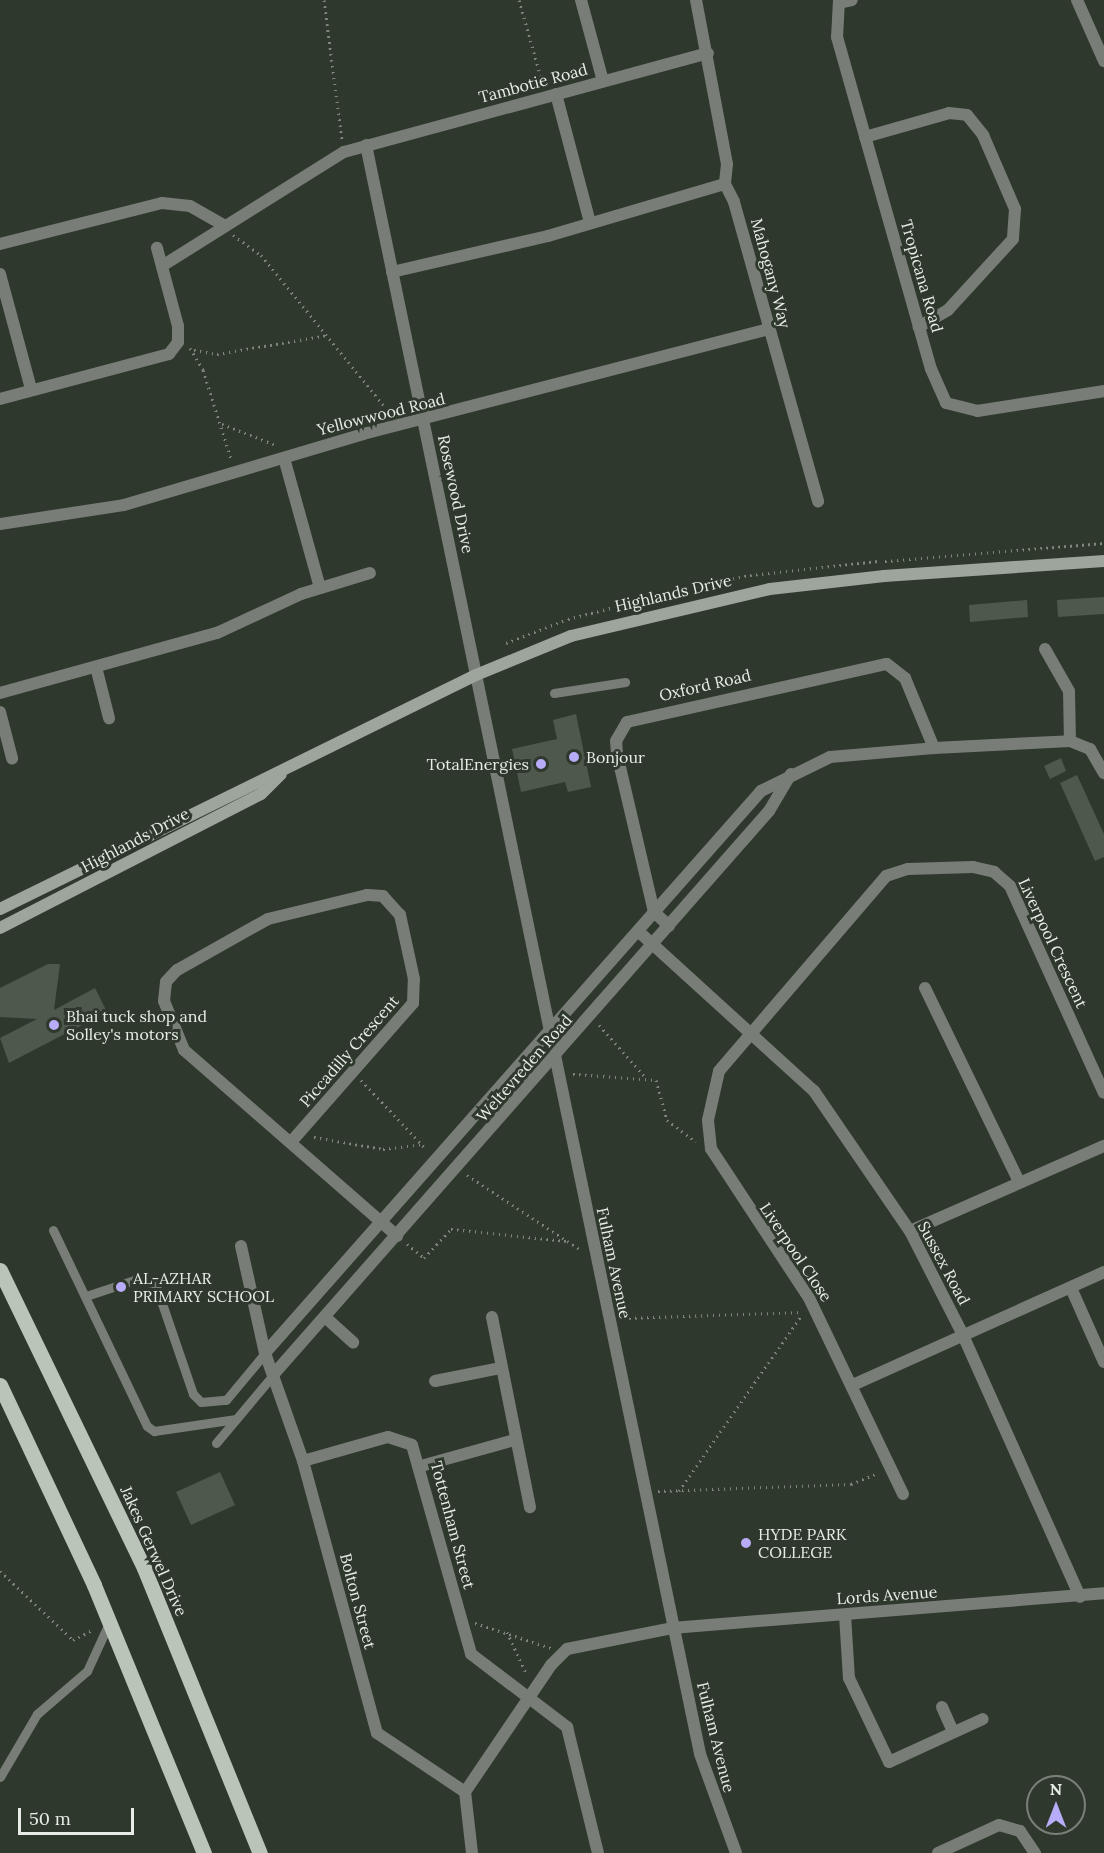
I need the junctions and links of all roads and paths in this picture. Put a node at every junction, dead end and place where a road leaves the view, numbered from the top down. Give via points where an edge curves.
1 (324, 0) edge
2 (519, 0) edge
3 (581, 0) edge
4 (696, 0) edge
5 (1077, 0) edge
6 (844, 1) edge
7 (1101, 45) edge
8 (708, 53) junction
9 (1104, 61) edge
10 (603, 81) junction
11 (550, 96) junction
12 (865, 137) junction
13 (366, 145) junction
14 (344, 152) junction
15 (725, 184) junction
16 (590, 223) junction
17 (225, 226) junction
18 (0, 244) edge
19 (157, 248) dead end
20 (162, 266) junction
21 (392, 272) junction
22 (0, 274) edge
23 (920, 327) junction
24 (769, 329) junction
25 (328, 335) junction
26 (178, 342) junction
27 (194, 350) junction
28 (31, 389) junction
29 (1104, 391) edge
30 (0, 399) edge
31 (423, 419) junction
32 (222, 424) junction
33 (395, 426) junction
34 (284, 458) junction
35 (235, 474) junction
36 (818, 501) dead end
37 (0, 524) edge
38 (1104, 561) edge
39 (369, 573) dead end
40 (320, 588) junction
41 (1045, 649) dead end
42 (96, 667) junction
43 (476, 675) junction
44 (625, 682) dead end
45 (0, 693) edge
46 (554, 693) dead end
47 (0, 712) edge
48 (110, 718) dead end
49 (1071, 741) junction
50 (934, 748) junction
51 (12, 759) dead end
52 (281, 774) junction
53 (791, 774) junction
54 (1104, 774) edge
55 (47, 885) junction
56 (55, 900) junction
57 (0, 909) edge
58 (654, 912) junction
59 (669, 926) junction
60 (0, 928) edge
61 (638, 931) junction
62 (653, 945) junction
63 (925, 988) dead end
64 (597, 1022) dead end
65 (550, 1030) junction
66 (750, 1032) junction
67 (556, 1058) junction
68 (354, 1072) junction
69 (578, 1073) dead end
70 (647, 1079) junction
71 (1104, 1093) edge
72 (303, 1129) junction
73 (708, 1140) junction
74 (291, 1143) junction
75 (422, 1144) junction
76 (1104, 1146) edge
77 (436, 1160) junction
78 (458, 1167) junction
79 (1019, 1182) junction
80 (383, 1221) junction
81 (53, 1230) dead end
82 (910, 1231) junction
83 (397, 1236) junction
84 (572, 1241) junction
85 (241, 1246) dead end
86 (583, 1252) dead end
87 (0, 1270) edge
88 (1104, 1272) edge
89 (1071, 1288) junction
90 (87, 1296) junction
91 (809, 1298) junction
92 (804, 1312) junction
93 (325, 1317) junction
94 (492, 1317) dead end
95 (609, 1319) junction
96 (962, 1334) junction
97 (353, 1342) dead end
98 (265, 1353) junction
99 (1104, 1362) edge
100 (500, 1368) junction
101 (273, 1375) junction
102 (435, 1381) dead end
103 (0, 1384) edge
104 (855, 1384) junction
105 (236, 1419) junction
106 (515, 1440) junction
107 (216, 1443) dead end
108 (303, 1461) junction
109 (421, 1466) junction
110 (891, 1468) junction
111 (679, 1491) junction
112 (645, 1492) junction
113 (903, 1494) dead end
114 (530, 1507) dead end
115 (0, 1570) edge
116 (1104, 1593) edge
117 (1080, 1597) junction
118 (845, 1615) junction
119 (110, 1621) junction
120 (469, 1622) dead end
121 (672, 1628) junction
122 (506, 1631) junction
123 (548, 1646) dead end
124 (528, 1676) dead end
125 (528, 1698) junction
126 (942, 1707) dead end
127 (983, 1719) dead end
128 (953, 1732) junction
129 (0, 1777) edge
130 (465, 1792) junction
131 (204, 1853) edge
132 (260, 1853) edge
133 (472, 1853) edge
134 (598, 1853) edge
135 (736, 1853) edge
136 (938, 1853) edge
137 (1035, 1853) edge

1 - 14 path
2 - 11 path
3 - 10 street
4 - 8 street, Mahogany Way
5 - 7 street
6 - 12 street, Tropicana Road via 837,37
7 - 9 street
8 - 10 street, Tambotie Road
8 - 15 street, Mahogany Way via 711,104 727,164
10 - 11 street, Tambotie Road
11 - 13 street, Tambotie Road
11 - 16 street
12 - 23 street, Tropicana Road
12 - 23 street via 949,113 967,115 983,135 1015,209 1013,239 948,310
13 - 14 street, Tambotie Road
13 - 21 street, Rosewood Drive
14 - 17 street, Tambotie Road
15 - 16 street
15 - 24 street, Mahogany Way
16 - 21 street
17 - 18 street via 190,206 162,203
17 - 20 street, Tambotie Road
17 - 25 path via 261,255
19 - 20 street
20 - 26 street
21 - 31 street, Rosewood Drive
22 - 28 street
23 - 29 street, Tropicana Road via 938,388 946,403 960,410
24 - 31 street, Yellowwood Road
24 - 36 street, Mahogany Way
25 - 27 path via 216,354
25 - 33 path via 387,405
26 - 27 path
26 - 28 street via 169,354
27 - 32 path
28 - 30 street
31 - 33 street, Yellowwood Road
31 - 43 street, Rosewood Drive
32 - 34 path via 265,439
32 - 35 path
33 - 34 street, Yellowwood Road
34 - 35 street, Yellowwood Road
34 - 40 street
35 - 37 street, Yellowwood Road via 91,512
38 - 43 main road, Highlands Drive via 884,576 704,601 571,636
39 - 40 street
40 - 42 street via 217,633
41 - 49 street via 1069,691
42 - 45 street
42 - 48 street
43 - 52 main road, Highlands Drive
43 - 65 street, Fulham Avenue
44 - 46 lane
47 - 51 street
49 - 50 street, Weltevreden Road
49 - 54 street via 1090,749
50 - 53 street, Weltevreden Road via 830,757
50 - 58 street, Oxford Road via 905,678 887,664 627,722 616,741 617,754
52 - 55 main road, Highlands Drive via 214,800
52 - 56 main road, Highlands Drive via 261,794
53 - 58 street, Weltevreden Road via 749,802
53 - 59 street, Weltevreden Road via 770,811
55 - 56 lane
55 - 57 main road, Highlands Drive
56 - 60 main road, Highlands Drive
58 - 59 street
58 - 61 street, Weltevreden Road
59 - 62 street, Weltevreden Road
61 - 62 street, Sussex Road
61 - 65 street, Weltevreden Road
62 - 66 street, Sussex Road
62 - 67 street, Weltevreden Road
63 - 79 street
64 - 70 path
65 - 67 street, Fulham Avenue
65 - 77 street, Weltevreden Road
66 - 71 street, Liverpool Crescent via 886,876 909,869 984,868 1010,886
66 - 73 street via 713,1083
66 - 82 street, Sussex Road via 814,1091
67 - 78 street, Weltevreden Road
67 - 95 street, Fulham Avenue
68 - 72 street, Piccadilly Crescent
68 - 74 street, Piccadilly Crescent via 414,998 400,915 383,896 280,914 171,975 164,1001 177,1042
68 - 75 path
69 - 70 path
70 - 73 path via 656,1080 667,1120 696,1142
72 - 74 street, Piccadilly Crescent
72 - 75 path via 316,1139 383,1149
73 - 91 street, Liverpool Close via 747,1209
74 - 80 street, Piccadilly Crescent
75 - 77 path
76 - 79 street
77 - 80 street, Weltevreden Road
78 - 83 street, Weltevreden Road
78 - 84 path via 543,1230
79 - 82 street
80 - 83 street, Piccadilly Crescent
80 - 98 street, Weltevreden Road
81 - 90 lane
82 - 96 street, Sussex Road
83 - 84 path via 424,1258 451,1229
83 - 93 street, Weltevreden Road
84 - 86 path
85 - 98 street, Bolton Street
87 - 132 main road, Jakes Gerwel Drive via 144,1569
88 - 89 street
89 - 96 street
89 - 99 street
90 - 98 lane via 134,1280 155,1283 193,1394 201,1402 226,1400
90 - 105 lane via 150,1429
91 - 92 path
91 - 104 street, Liverpool Close
92 - 95 path
92 - 111 path
93 - 97 street
93 - 101 street, Weltevreden Road
94 - 100 street
95 - 112 street, Fulham Avenue
96 - 104 street
96 - 117 street, Sussex Road
98 - 101 street, Bolton Street
100 - 102 street
100 - 106 street
101 - 105 lane
101 - 108 street, Bolton Street
103 - 119 main road
104 - 110 street, Liverpool Close
105 - 107 lane
106 - 109 street
106 - 114 street
108 - 109 street, Tottenham Street via 394,1437 408,1441
108 - 130 street, Bolton Street via 377,1733
109 - 125 street, Tottenham Street via 471,1654
110 - 111 path via 851,1484
110 - 113 street, Liverpool Close
111 - 112 path
112 - 121 street, Fulham Avenue
115 - 119 path via 73,1640
116 - 117 street, Lords Avenue
117 - 118 street, Lords Avenue
118 - 121 street, Lords Avenue
118 - 128 street via 849,1677 889,1762
119 - 129 lane via 87,1671 36,1714
119 - 131 main road
120 - 122 path
121 - 125 street, Lords Avenue via 567,1649
121 - 135 street, Fulham Avenue via 700,1754
122 - 123 path
122 - 124 path
125 - 130 street, Lords Avenue
125 - 134 street, Tottenham Street via 561,1720 571,1735
126 - 128 street
127 - 128 street
130 - 133 street
136 - 137 street via 988,1828 1007,1825 1027,1837

